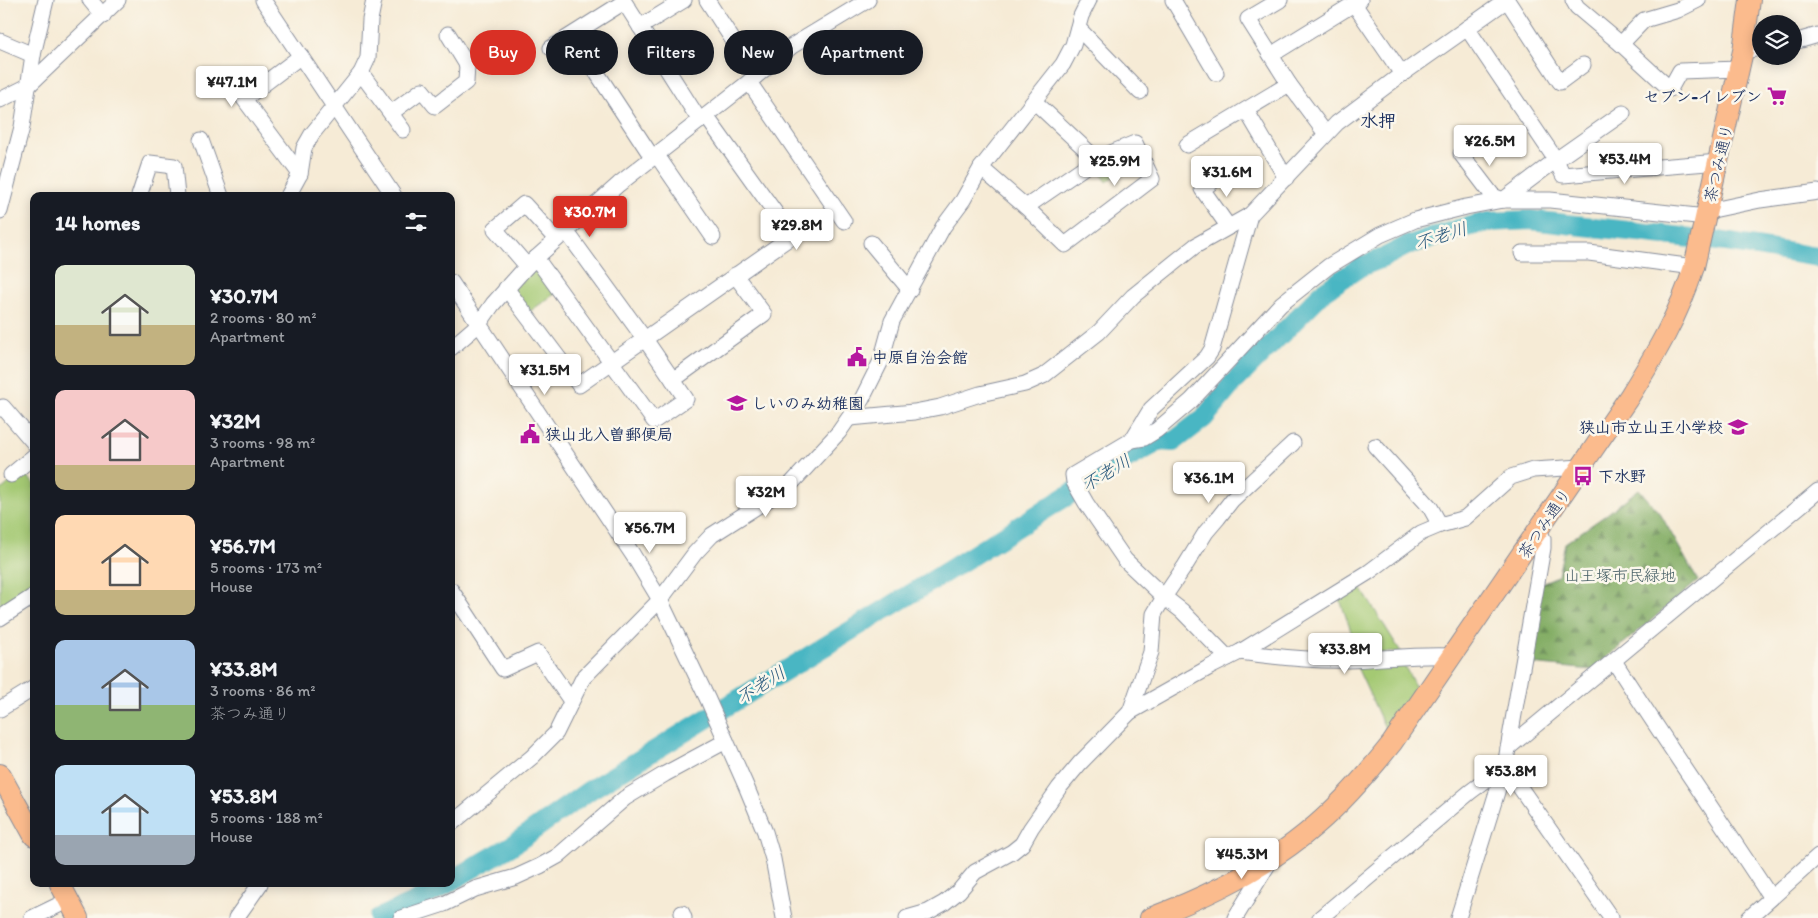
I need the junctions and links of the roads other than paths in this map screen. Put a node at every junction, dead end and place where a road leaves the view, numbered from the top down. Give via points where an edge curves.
1 (46, 0) edge
2 (90, 0) edge
3 (118, 0) edge
4 (263, 0) edge
5 (374, 0) edge
6 (684, 0) edge
7 (707, 0) edge
8 (868, 0) edge
9 (1089, 0) edge
10 (1173, 0) edge
11 (1280, 0) edge
12 (1507, 0) edge
13 (1573, 0) edge
14 (1698, 0) edge
15 (1750, 0) edge
16 (623, 1) edge
17 (1357, 2) edge
18 (843, 6) edge
19 (1258, 6) edge
20 (1487, 6) edge
21 (102, 16) junction
22 (640, 28) junction
23 (1078, 28) junction
24 (1467, 28) junction
25 (579, 30) edge
26 (448, 34) dead end
27 (1818, 34) edge
28 (1802, 39) edge
29 (0, 40) edge
30 (1621, 44) junction
31 (33, 55) junction
32 (301, 56) junction
33 (1271, 56) junction
34 (1748, 56) edge
35 (1583, 64) dead end
36 (361, 73) junction
37 (1216, 73) dead end
38 (1402, 74) junction
39 (599, 75) edge
40 (753, 79) junction
41 (1289, 84) junction
42 (28, 86) junction
43 (1140, 92) dead end
44 (0, 100) edge
45 (1034, 102) junction
46 (334, 107) junction
47 (1246, 110) junction
48 (391, 112) junction
49 (1623, 113) dead end
50 (703, 119) junction
51 (403, 130) dead end
52 (1326, 134) junction
53 (201, 140) dead end
54 (1187, 145) dead end
55 (1461, 154) dead end
56 (654, 155) junction
57 (1096, 159) junction
58 (1556, 160) junction
59 (1719, 162) junction
60 (981, 168) junction
61 (1229, 170) dead end
62 (300, 174) junction
63 (1286, 178) junction
64 (140, 192) edge
65 (177, 192) edge
66 (220, 192) edge
67 (290, 192) edge
68 (391, 192) edge
69 (1818, 192) edge
70 (1503, 200) junction
71 (1026, 206) junction
72 (0, 211) edge
73 (1250, 215) junction
74 (1706, 216) junction
75 (844, 221) dead end
76 (1228, 226) junction
77 (561, 235) junction
78 (713, 237) dead end
79 (871, 243) dead end
80 (1522, 253) dead end
81 (531, 262) junction
82 (1694, 267) junction
83 (735, 275) junction
84 (455, 288) edge
85 (506, 288) junction
86 (910, 290) junction
87 (479, 324) junction
88 (645, 340) junction
89 (455, 345) edge
90 (612, 363) junction
91 (673, 380) junction
92 (0, 409) edge
93 (850, 418) junction
94 (30, 438) edge
95 (1132, 440) junction
96 (1293, 443) dead end
97 (1375, 446) dead end
98 (30, 459) edge
99 (1581, 467) junction
100 (11, 475) dead end
101 (1818, 491) edge
102 (1440, 525) junction
103 (1539, 529) junction
104 (455, 596) edge
105 (1164, 597) junction
106 (30, 599) edge
107 (660, 600) junction
108 (0, 618) edge
109 (1234, 655) junction
110 (1453, 656) junction
111 (1614, 661) junction
112 (30, 690) edge
113 (571, 701) junction
114 (0, 709) edge
115 (1130, 712) junction
116 (723, 734) junction
117 (1508, 748) junction
118 (1505, 766) junction
119 (0, 774) edge
120 (455, 821) edge
121 (30, 829) edge
122 (1818, 856) edge
123 (1273, 857) junction
124 (258, 887) edge
125 (65, 892) edge
126 (1771, 898) junction
127 (32, 918) edge
128 (78, 918) edge
129 (236, 918) edge
130 (401, 918) edge
131 (784, 918) edge
132 (907, 918) edge
133 (1150, 918) edge
134 (1235, 918) edge
135 (1320, 918) edge
136 (1458, 918) edge
137 (1611, 918) edge
138 (1749, 918) edge

1 - 31 street
2 - 21 street
3 - 21 street
4 - 32 street
5 - 36 street via 368,58
6 - 22 street
7 - 40 street
8 - 18 street
9 - 23 street
10 - 37 street
11 - 19 street
12 - 20 street
12 - 35 street via 1560,82
13 - 30 street via 1577,8
14 - 30 street via 1644,20
15 - 34 main road, 茶つみ通り
16 - 22 street
16 - 25 street
17 - 33 street
17 - 38 street
18 - 40 street
19 - 33 street via 1248,19
20 - 24 street
21 - 42 street
22 - 50 street
23 - 43 street
23 - 45 street via 1063,64
24 - 38 street
24 - 58 street
26 - 48 street via 467,65 466,82 435,106 422,90
27 - 28 street
29 - 31 street
30 - 34 street via 1670,89 1680,71
31 - 42 street
32 - 46 street
32 - 62 street via 244,99
33 - 41 street
34 - 59 main road, 茶つみ通り
36 - 46 street
36 - 48 street
38 - 52 street
39 - 56 street
40 - 50 street
40 - 75 street
41 - 47 street
41 - 52 street
42 - 44 street
42 - 72 street via 22,126
45 - 57 street
45 - 60 street
46 - 62 street via 304,148
46 - 68 street
47 - 54 street
47 - 63 street
48 - 51 street
49 - 58 street
50 - 56 street
50 - 83 street via 792,236
52 - 63 street
53 - 66 street
55 - 70 street via 1493,196
56 - 77 street
56 - 78 street
57 - 71 street
57 - 71 street via 1135,143 1152,178 1066,245
58 - 59 street via 1563,175
58 - 70 street
59 - 74 main road, 茶つみ通り
60 - 71 street
60 - 86 street via 943,227
61 - 76 street via 1202,189
62 - 67 street
63 - 73 street
64 - 65 street via 150,163 174,166
69 - 74 street via 1760,200
70 - 74 street via 1550,200
70 - 95 street via 1415,220 1380,235 1329,266 1281,304 1191,401 1144,438
73 - 76 street
73 - 95 street via 1212,349 1151,409
74 - 82 main road, 茶つみ通り
76 - 93 street via 1195,246 1133,296 1099,332 1043,376 1026,384 940,407
77 - 81 street
77 - 81 street via 524,204 494,229
77 - 88 street
79 - 86 street
80 - 82 street via 1589,253
81 - 85 street
81 - 90 street
82 - 99 main road, 茶つみ通り via 1662,344
83 - 88 street
83 - 91 street via 764,314
84 - 87 street
85 - 87 street
85 - 90 street via 579,385
86 - 93 street via 892,320 881,361
87 - 89 street
87 - 107 street via 633,554
88 - 90 street
88 - 91 street
90 - 91 street via 654,421 686,399
92 - 94 street via 3,407
93 - 107 street via 789,486 712,535
95 - 105 street via 1073,475 1074,482 1125,560
96 - 105 street via 1232,500 1206,532
97 - 102 street via 1430,507
98 - 100 street
99 - 102 street via 1525,472 1511,477 1465,518
99 - 103 main road, 茶つみ通り
101 - 111 street
102 - 109 street via 1421,533 1369,572
103 - 110 main road, 茶つみ通り
103 - 117 street via 1543,548
104 - 113 street via 503,669 538,653
105 - 109 street
105 - 115 street via 1154,614 1151,652
106 - 108 street
107 - 113 street via 583,678
107 - 116 street
109 - 110 street via 1317,660
109 - 115 street
110 - 123 main road, 茶つみ通り via 1392,743 1351,791 1316,825
111 - 117 street
111 - 126 street
112 - 114 street
113 - 120 street via 556,733
115 - 132 street via 1059,788 1022,844 975,872 944,903
116 - 130 street via 625,798 558,856 516,877
116 - 131 street via 765,832
117 - 118 street
118 - 135 street
118 - 136 street
118 - 137 street
119 - 121 main road
122 - 126 street
123 - 133 main road, 茶つみ通り via 1206,895
123 - 134 street
124 - 129 street
125 - 127 street
125 - 128 main road
126 - 138 street

